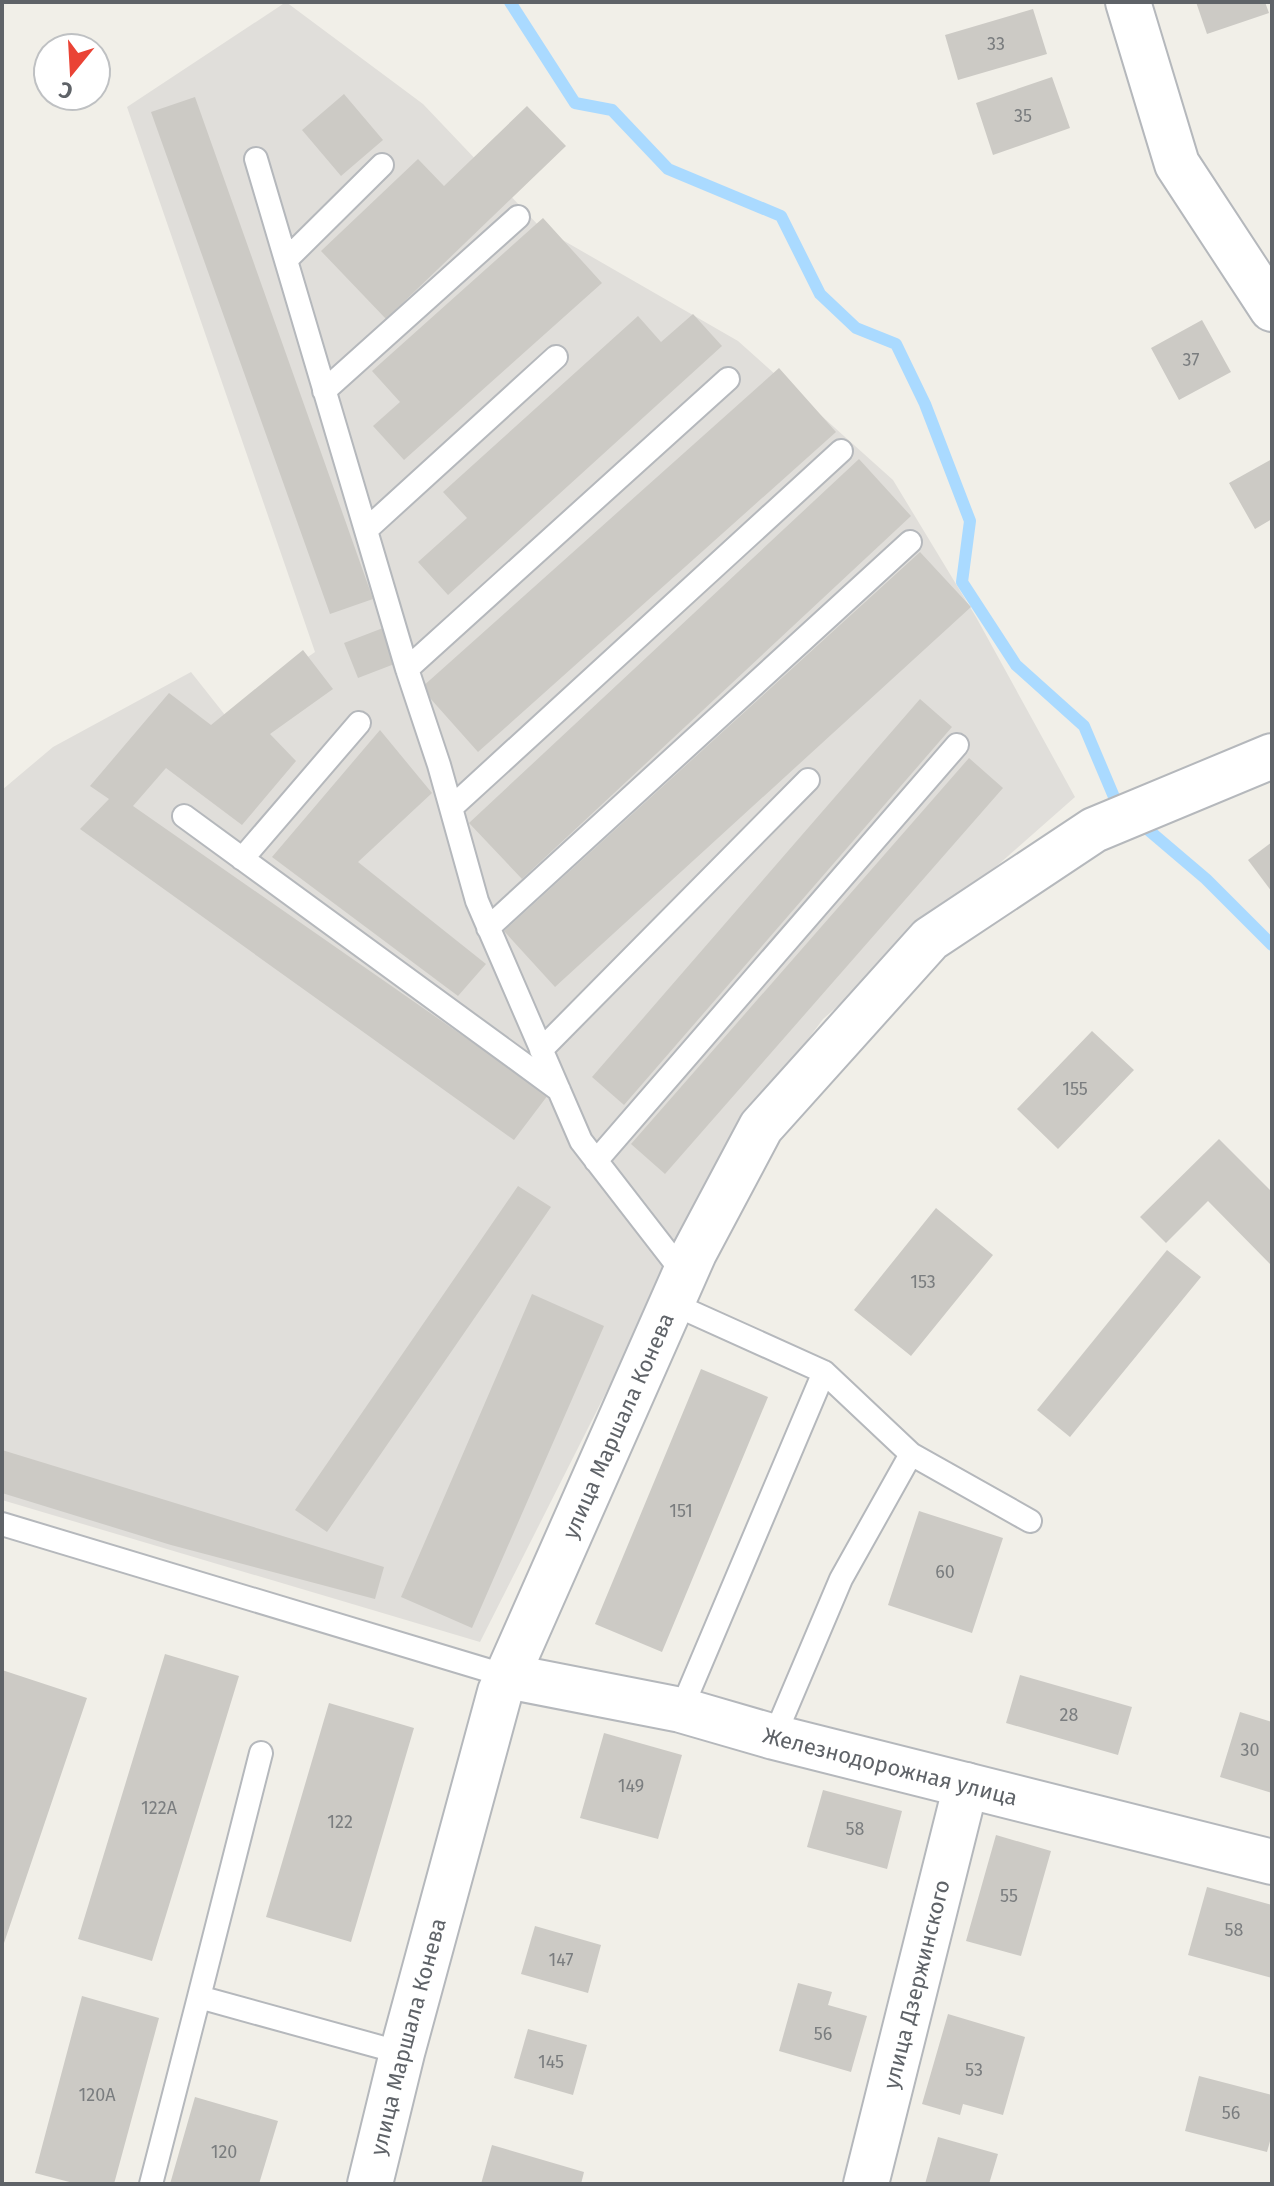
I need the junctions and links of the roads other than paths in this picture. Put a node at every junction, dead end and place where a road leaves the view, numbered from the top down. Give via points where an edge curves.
1 (1128, 2) edge
2 (256, 159) dead end
3 (382, 165) dead end
4 (518, 217) dead end
5 (286, 260) junction
6 (1272, 309) edge
7 (556, 357) dead end
8 (728, 379) dead end
9 (324, 391) junction
10 (841, 451) dead end
11 (366, 530) junction
12 (910, 542) dead end
13 (407, 669) junction
14 (359, 723) dead end
15 (957, 745) dead end
16 (1272, 756) edge
17 (808, 780) dead end
18 (451, 808) junction
19 (184, 816) dead end
20 (242, 859) junction
21 (488, 928) junction
22 (541, 1050) junction
23 (559, 1091) junction
24 (596, 1161) junction
25 (678, 1289) junction
26 (824, 1372) junction
27 (911, 1454) junction
28 (1030, 1521) dead end
29 (2, 1524) edge
30 (507, 1676) junction
31 (681, 1710) junction
32 (774, 1737) junction
33 (261, 1753) dead end
34 (966, 1785) junction
35 (1272, 1862) edge
36 (199, 1997) junction
37 (402, 2053) junction
38 (151, 2184) edge
39 (370, 2184) edge
40 (866, 2184) edge

1 - 6 street via 1177,164
2 - 5 lane
3 - 5 lane
4 - 9 lane
5 - 9 lane
7 - 11 lane
8 - 13 lane
9 - 11 lane
10 - 18 lane
11 - 13 lane
12 - 21 lane
13 - 18 lane
14 - 20 lane
15 - 24 lane
16 - 25 street, улица Маршала Конева via 1094,830 930,939 761,1127
17 - 22 lane
18 - 21 lane
19 - 20 lane
20 - 23 lane
21 - 22 lane
22 - 23 lane
23 - 24 lane
24 - 25 lane
25 - 26 lane
25 - 30 street, улица Маршала Конева
26 - 27 lane
26 - 31 lane
27 - 28 lane
27 - 32 lane via 841,1579
29 - 30 lane
30 - 31 street, Железнодорожная улица
30 - 37 street, улица Маршала Конева
31 - 32 street, Железнодорожная улица
32 - 34 street, Железнодорожная улица
33 - 36 lane
34 - 35 street, Железнодорожная улица
34 - 40 street, улица Дзержинского
36 - 37 lane
36 - 38 lane
37 - 39 street, улица Маршала Конева

